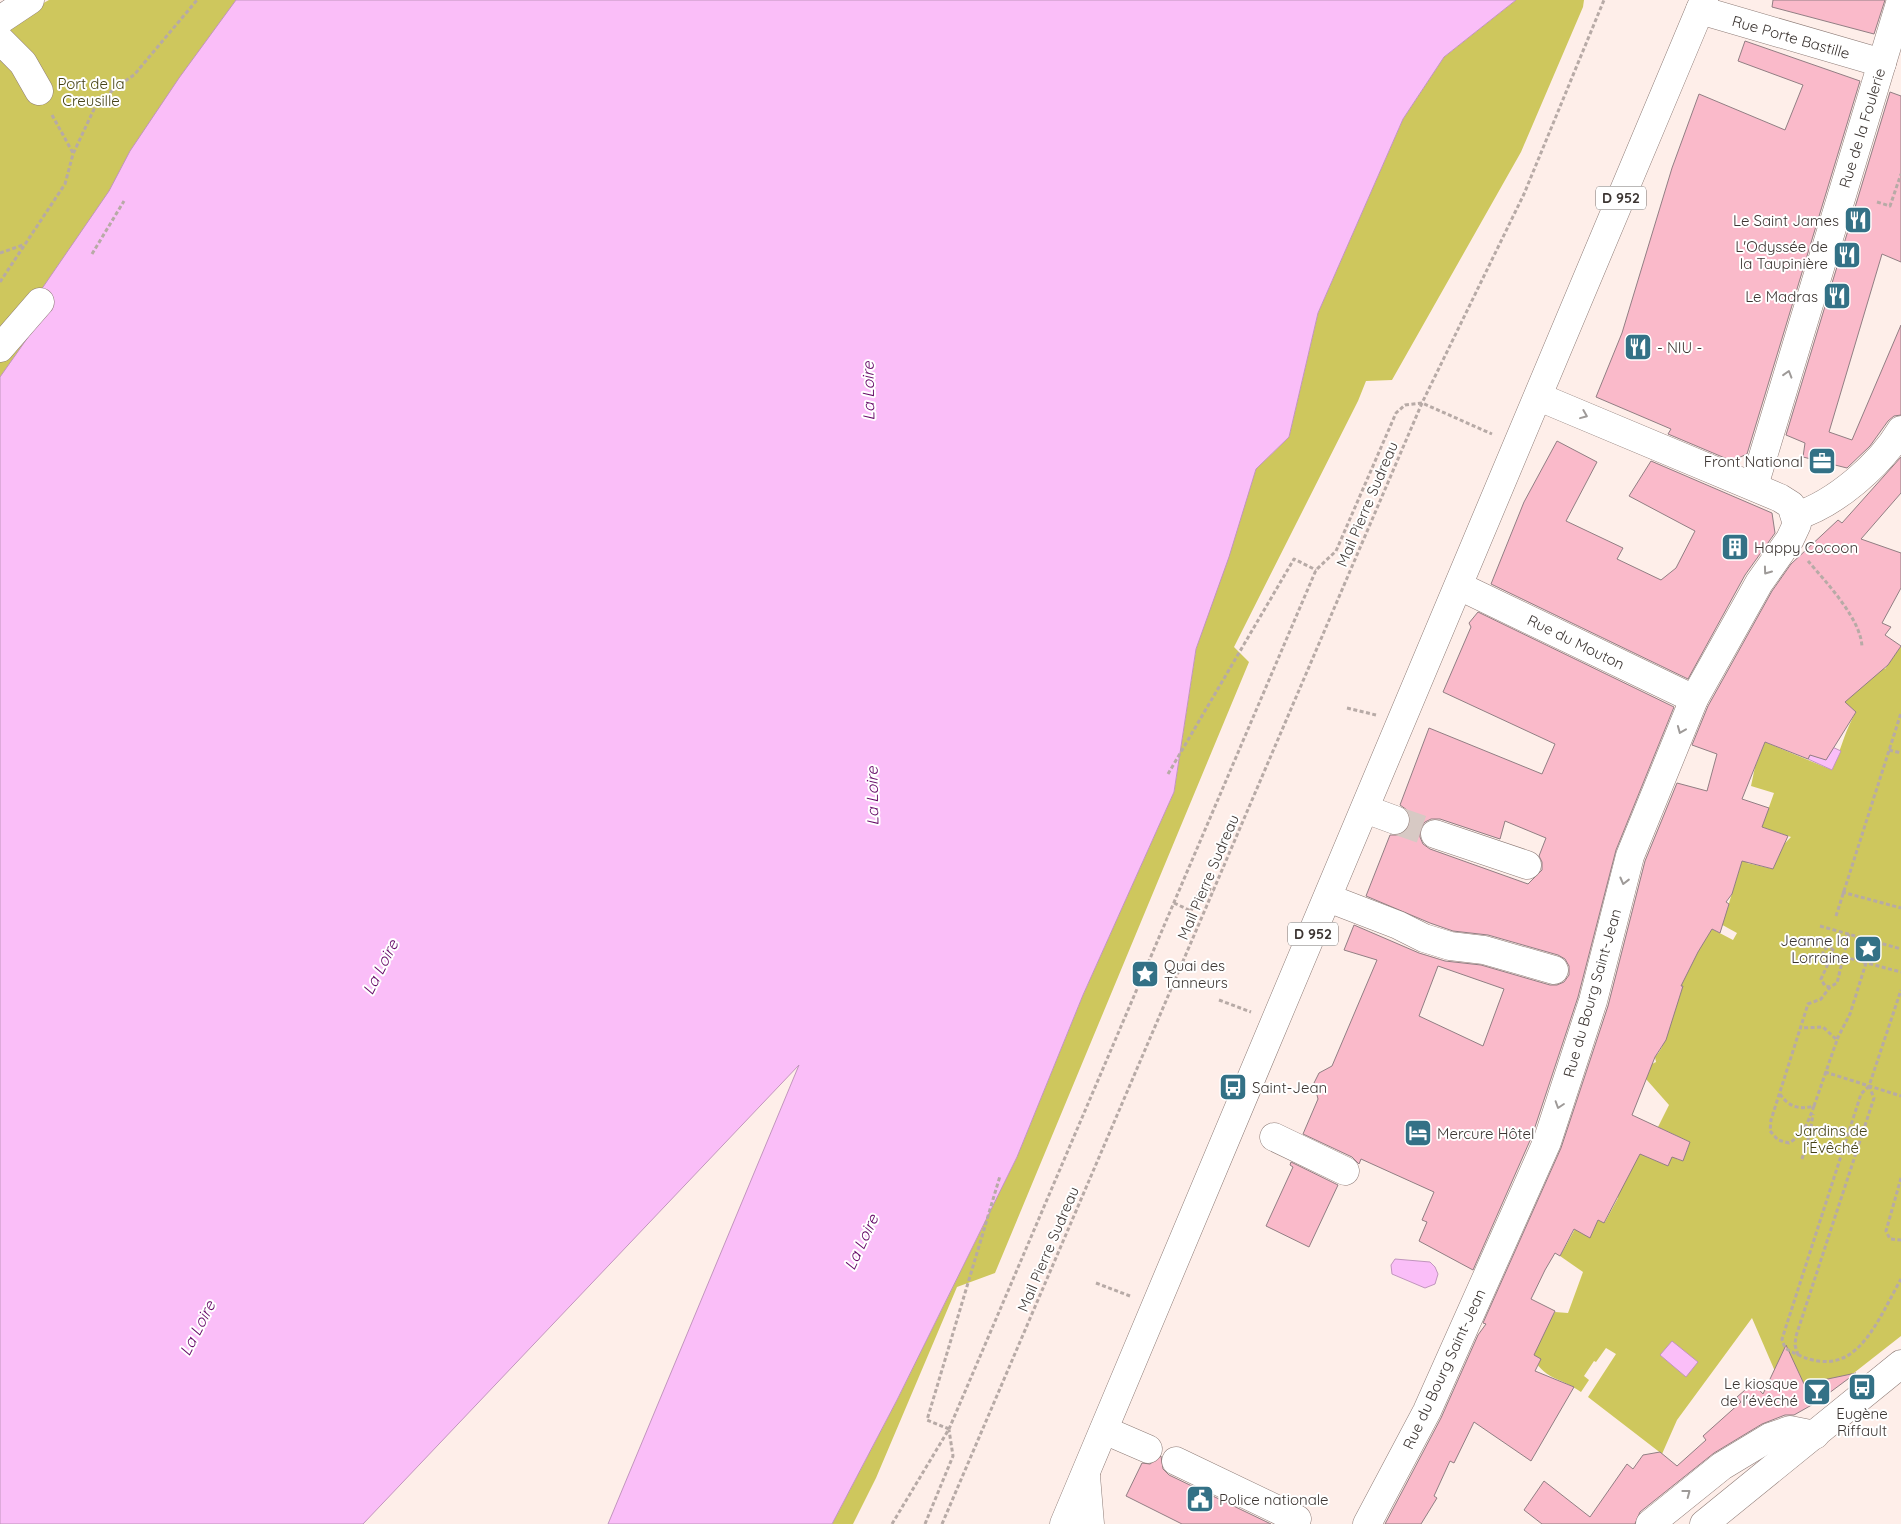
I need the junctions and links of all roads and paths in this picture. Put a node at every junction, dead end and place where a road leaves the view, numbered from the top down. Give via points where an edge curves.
1 (30, 0) edge
2 (197, 0) edge
3 (1604, 0) edge
4 (1901, 0) edge
5 (1702, 5) edge
6 (0, 20) edge
7 (0, 40) edge
8 (1882, 63) junction
9 (39, 91) joint
10 (73, 154) junction
11 (1901, 174) edge
12 (124, 201) dead end
13 (1877, 202) dead end
14 (23, 245) junction
15 (0, 253) edge
16 (92, 254) dead end
17 (0, 282) edge
18 (40, 302) dead end
19 (0, 348) edge
20 (1539, 397) junction
21 (1422, 403) junction
22 (1901, 430) edge
23 (1494, 435) dead end
24 (1754, 486) junction
25 (1793, 527) junction
26 (1316, 570) junction
27 (1459, 586) junction
28 (1862, 648) dead end
29 (1694, 699) junction
30 (1347, 708) dead end
31 (1901, 713) edge
32 (1382, 717) dead end
33 (1889, 750) junction
34 (1901, 753) edge
35 (1168, 774) dead end
36 (1365, 809) junction
37 (1395, 820) tunnel mouth
38 (1436, 834) tunnel mouth
39 (1527, 865) dead end
40 (1214, 891) junction
41 (1842, 892) junction
42 (1328, 898) junction
43 (1174, 903) junction
44 (1901, 908) edge
45 (1836, 916) dead end
46 (1820, 926) dead end
47 (1849, 934) junction
48 (1831, 948) dead end
49 (1901, 949) edge
50 (1844, 957) junction
51 (1866, 963) junction
52 (1554, 970) dead end
53 (1901, 972) edge
54 (1830, 987) junction
55 (1901, 990) edge
56 (1219, 1000) dead end
57 (1256, 1014) dead end
58 (1801, 1028) junction
59 (1837, 1040) junction
60 (1826, 1072) junction
61 (1870, 1086) junction
62 (1780, 1093) junction
63 (1901, 1096) edge
64 (1814, 1106) junction
65 (1274, 1137) dead end
66 (1802, 1158) dead end
67 (1346, 1171) dead end
68 (1000, 1176) dead end
69 (1901, 1178) edge
70 (1901, 1240) edge
71 (1901, 1279) edge
72 (1096, 1283) dead end
73 (1131, 1297) dead end
74 (1798, 1356) junction
75 (1901, 1364) edge
76 (949, 1429) junction
77 (1104, 1430) junction
78 (1815, 1435) junction
79 (1148, 1449) dead end
80 (1176, 1461) dead end
81 (1086, 1472) junction
82 (1296, 1519) dead end
83 (892, 1524) edge
84 (925, 1524) edge
85 (942, 1524) edge
86 (1064, 1524) edge
87 (1090, 1524) edge
88 (1367, 1524) edge
89 (1650, 1524) edge
90 (1704, 1524) edge

1 - 6 street
2 - 10 path via 134,76 95,107
3 - 21 path, Mail Pierre Sudreau via 1524,194
4 - 8 street, Rue de la Foulerie
5 - 8 street, Rue Porte Bastille
5 - 20 street, D 952
7 - 9 street via 23,63
24 -> 8 street, Rue de la Foulerie
9 - 10 path
10 - 14 path via 65,184
11 - 13 path via 1890,206
12 - 16 path
14 - 15 path
14 - 17 path
18 - 19 street
20 -> 24 street
20 - 27 street, D 952
21 - 23 path
21 - 26 path via 1405,405 1396,413 1336,551
21 - 40 path, Mail Pierre Sudreau
22 - 25 street via 1883,455 1834,499 1809,512
24 - 25 street via 1791,505
25 - 28 path via 1862,637
25 -> 29 street, Rue du Bourg Saint-Jean
26 - 35 path via 1294,559
26 - 43 path
27 - 29 street, Rue du Mouton
27 - 36 street, D 952
29 -> 88 street, Rue du Bourg Saint-Jean via 1630,856 1593,1001 1547,1142 1427,1412
30 - 32 path
31 - 33 path
33 - 34 path
33 - 41 path
36 - 37 street
36 - 42 street, D 952
38 - 39 street
40 - 43 path via 1202,886 1192,911
40 - 85 path, Mail Pierre Sudreau
41 - 44 path
41 - 45 path
42 - 52 street via 1424,938 1450,946 1484,950
42 - 77 street, D 952
43 - 76 path
46 - 47 path
47 - 49 path
47 - 50 path
48 - 54 path via 1834,951 1831,957 1823,956 1823,951 1831,948 1834,951 1834,955 1821,978 1825,986
50 - 51 path
50 - 54 path via 1837,983
51 - 53 path
51 - 59 path via 1850,1014
54 - 58 path via 1821,999 1808,1004
55 - 61 path
56 - 57 path
58 - 59 path via 1823,1027
58 - 62 path
59 - 60 path
60 - 61 path
60 - 64 path
61 - 63 path
61 - 74 path via 1874,1098 1796,1336
61 - 74 path via 1861,1094 1782,1339 1785,1348
62 - 64 path via 1794,1107
62 - 64 path via 1770,1131 1778,1140 1789,1143 1799,1137
64 - 66 path
65 - 67 street
68 - 76 path via 927,1420
69 - 70 path via 1886,1231 1890,1239
71 - 74 path via 1857,1349 1841,1360 1823,1362
72 - 73 path
75 - 78 street
76 - 83 path
76 - 84 path via 953,1456
77 - 79 street
77 - 81 street, D 952
89 -> 78 street via 1722,1466 1770,1437 1790,1430
78 - 90 street
80 - 82 street
81 - 86 street, D 952
81 - 87 street

